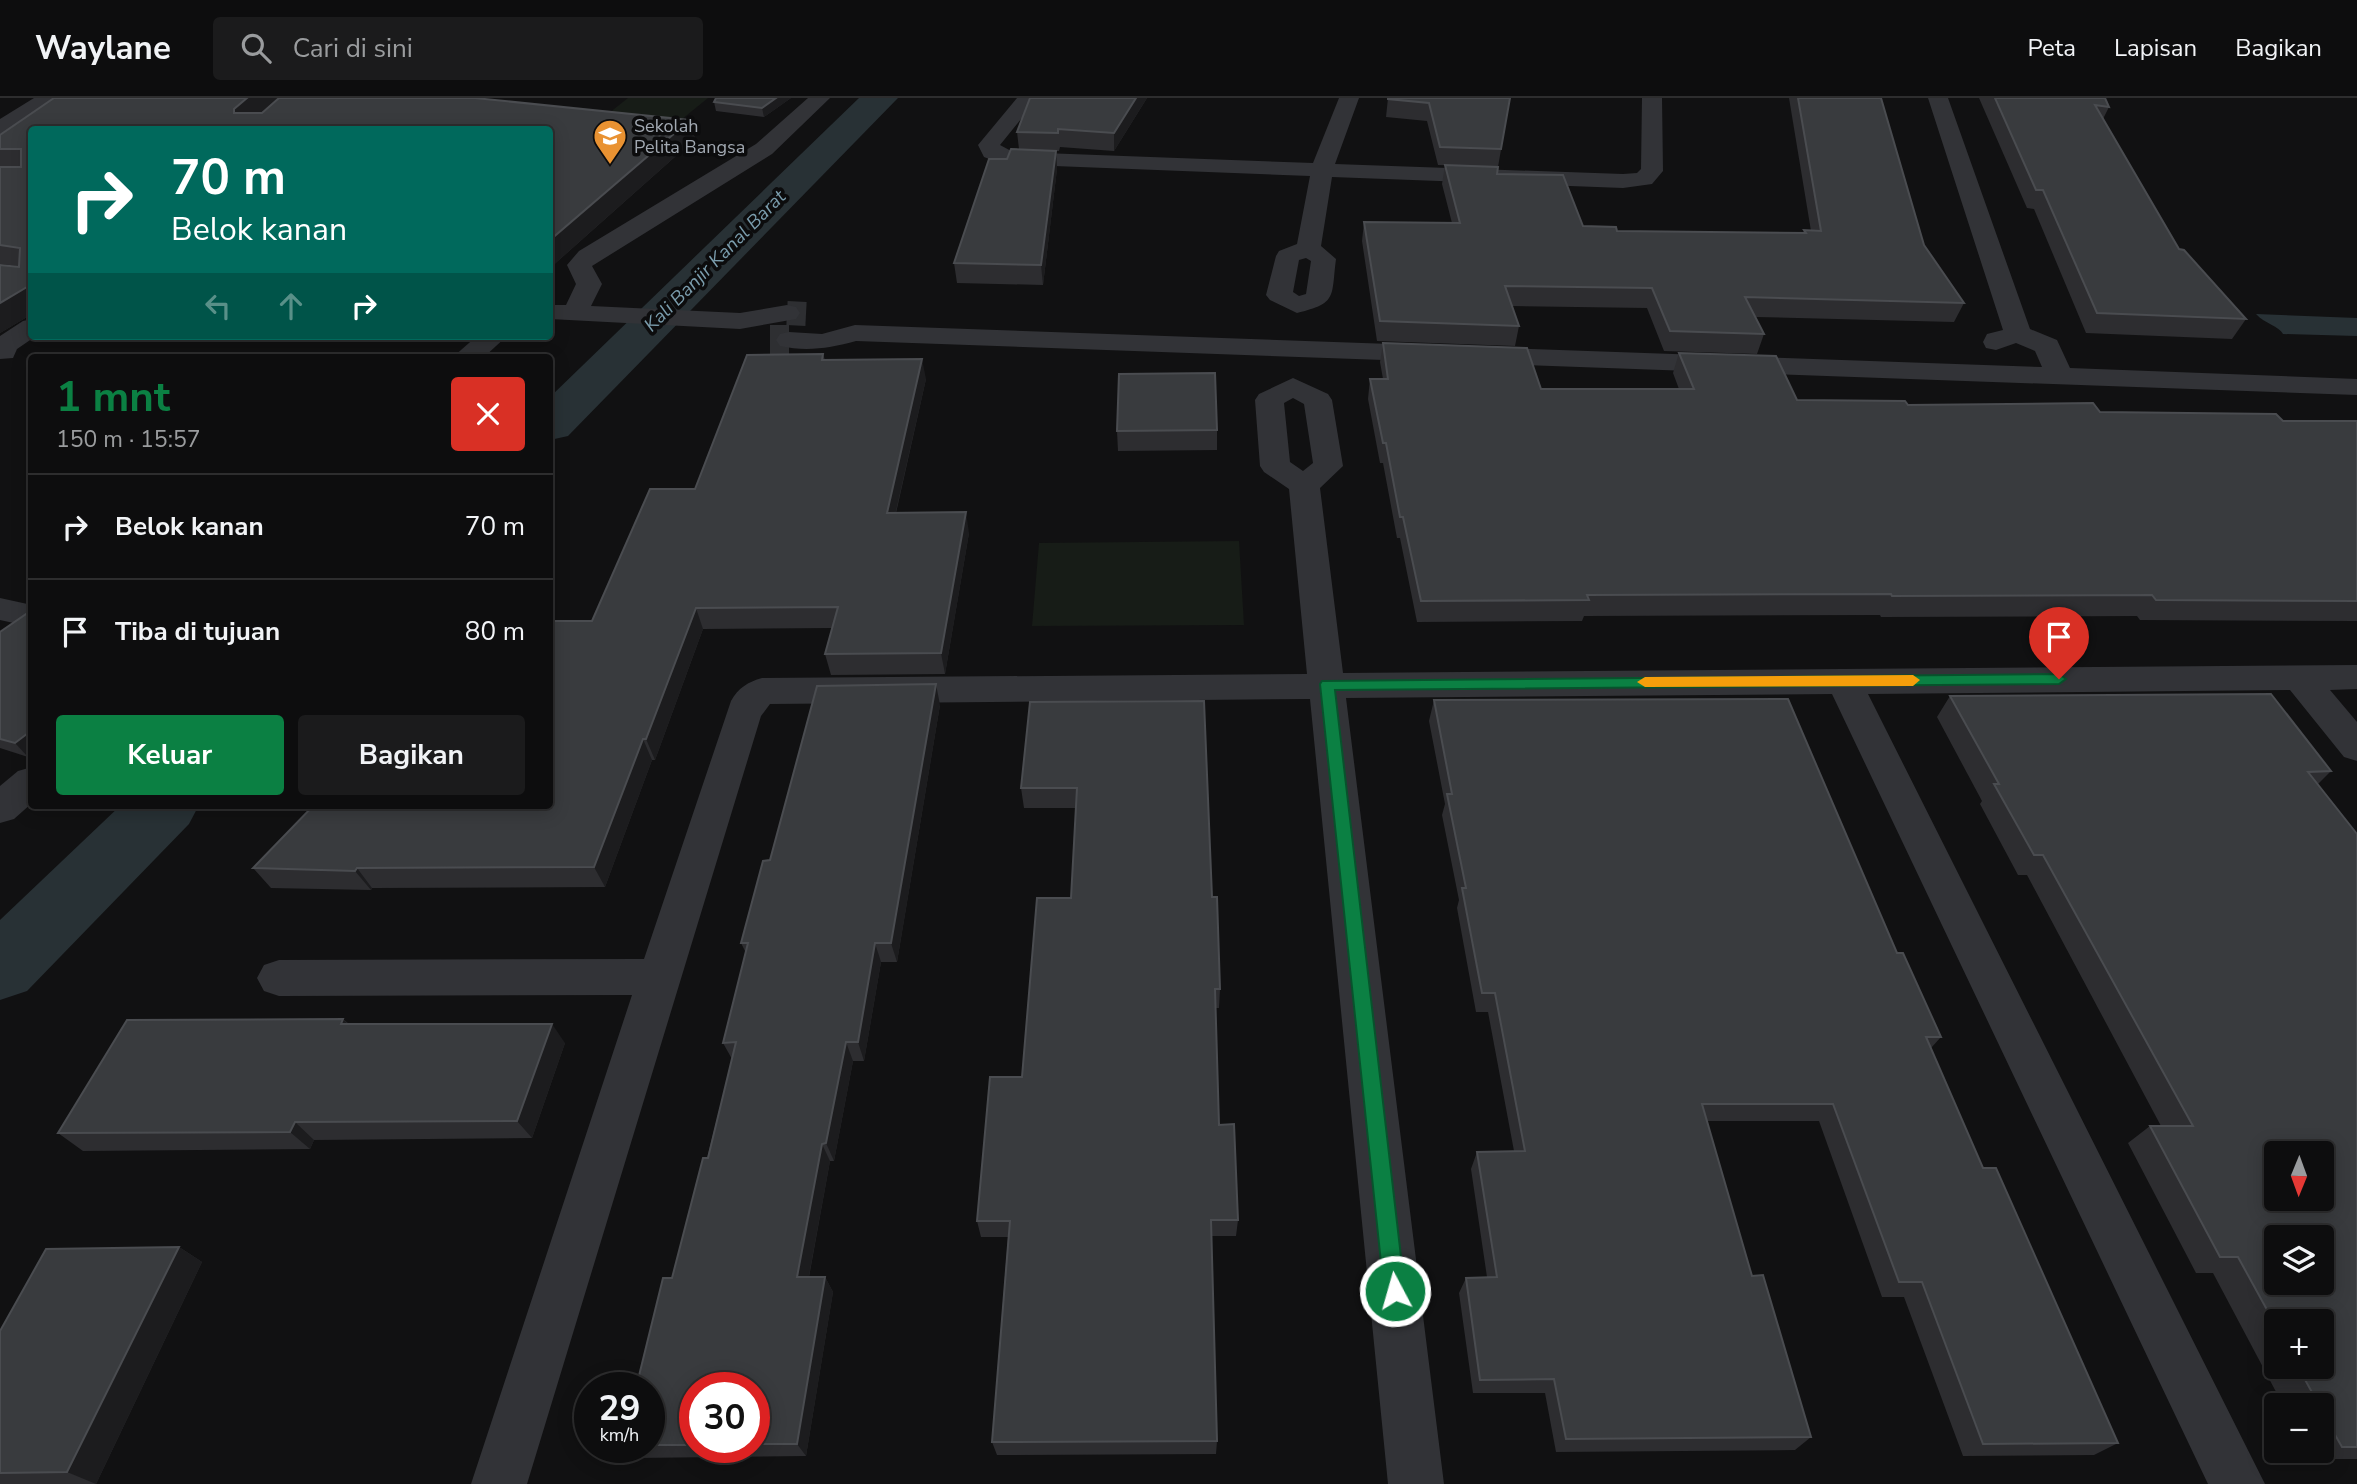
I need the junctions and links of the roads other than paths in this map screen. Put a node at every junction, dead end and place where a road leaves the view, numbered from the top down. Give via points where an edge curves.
1 (48, 98) edge
2 (820, 98) edge
3 (1028, 98) edge
4 (1349, 98) edge
5 (1652, 98) edge
6 (1938, 98) edge
7 (0, 128) edge
8 (1322, 170) junction
9 (571, 312) edge
10 (740, 321) junction
11 (28, 330) edge
12 (856, 333) junction
13 (2018, 334) junction
14 (489, 340) edge
15 (1289, 348) junction
16 (3, 352) dead end
17 (471, 354) edge
18 (2006, 374) junction
19 (2059, 376) junction
20 (1293, 386) junction
21 (2357, 387) edge
22 (1304, 485) junction
23 (0, 609) edge
24 (28, 615) edge
25 (2300, 677) junction
26 (2357, 677) edge
27 (1844, 681) junction
28 (1327, 684) junction
29 (2357, 747) edge
30 (28, 784) edge
31 (0, 808) edge
32 (660, 977) junction
33 (279, 978) dead end
34 (499, 1484) edge
35 (1416, 1484) edge
36 (2237, 1484) edge

1 - 7 street
2 - 9 street via 764,149 588,256 579,265 589,284
3 - 8 street via 989,145 992,152 1010,159
4 - 8 street
5 - 8 street via 1652,171 1644,179
6 - 13 street
8 - 15 street via 1308,248 1324,259 1318,298 1297,305
9 - 10 street
10 - 12 street via 810,314
10 - 12 street via 780,340 823,342
11 - 16 street via 3,346
12 - 15 street
13 - 18 street via 1996,340
13 - 19 street via 2048,346
14 - 17 street
15 - 18 street
15 - 20 street
18 - 19 street
19 - 21 street
20 - 22 street via 1318,400 1328,466
20 - 22 street via 1269,400 1275,466
22 - 28 street
23 - 24 street
25 - 26 street
25 - 27 street
25 - 29 street
27 - 28 street
27 - 36 street
28 - 32 street via 762,691 749,701 743,716
28 - 35 street
30 - 31 street
32 - 33 street
32 - 34 street

